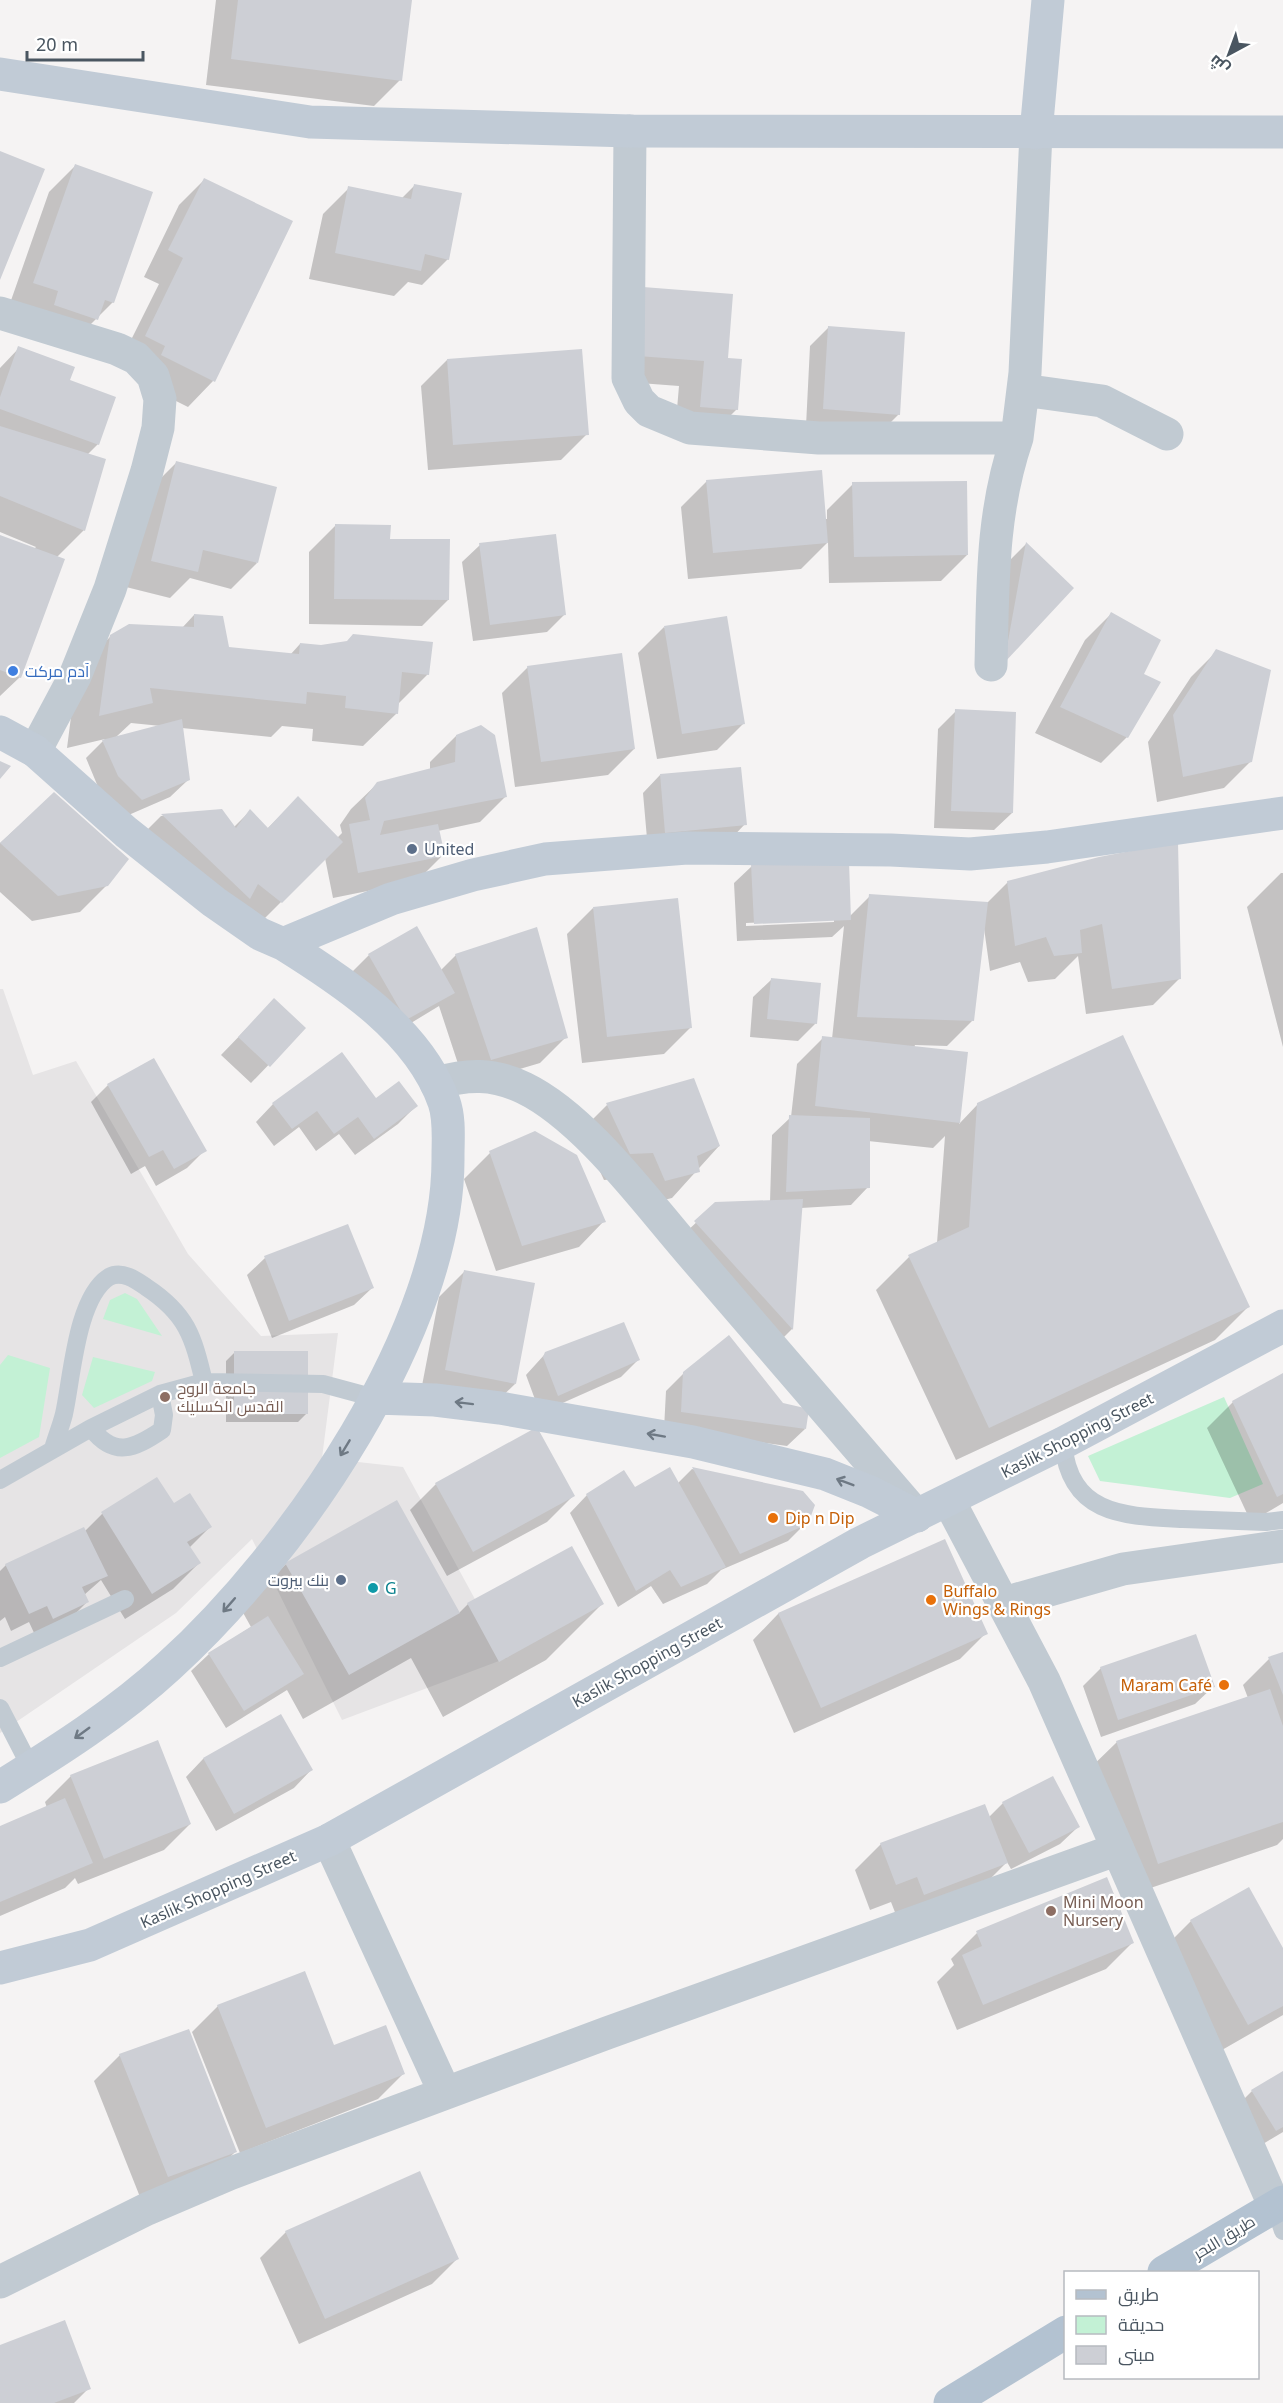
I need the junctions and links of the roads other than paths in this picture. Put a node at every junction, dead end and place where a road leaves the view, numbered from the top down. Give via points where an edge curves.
1 (1048, 0) edge
2 (0, 74) edge
3 (630, 131) junction
4 (1283, 132) edge
5 (1036, 133) junction
6 (0, 313) edge
7 (1023, 390) junction
8 (1167, 434) dead end
9 (1017, 438) junction
10 (992, 665) dead end
11 (0, 732) edge
12 (35, 750) junction
13 (1283, 813) edge
14 (283, 944) junction
15 (436, 1083) junction
16 (1283, 1326) edge
17 (204, 1382) junction
18 (160, 1394) junction
19 (375, 1398) junction
20 (91, 1428) junction
21 (1063, 1443) junction
22 (53, 1449) junction
23 (0, 1480) edge
24 (949, 1501) junction
25 (917, 1516) junction
26 (1283, 1520) edge
27 (1283, 1546) edge
28 (125, 1599) dead end
29 (1004, 1603) junction
30 (0, 1658) edge
31 (0, 1708) edge
32 (31, 1768) junction
33 (0, 1787) edge
34 (329, 1840) junction
35 (1118, 1849) junction
36 (0, 1968) edge
37 (445, 2093) junction
38 (1280, 2213) edge
39 (1166, 2271) edge
40 (0, 2283) edge
41 (1064, 2332) edge
42 (950, 2403) edge

1 - 5 street
2 - 3 street via 310,122
3 - 5 street
3 - 9 street via 628,378 639,401 649,411 690,428 719,432 819,438
4 - 5 street
5 - 7 street
6 - 12 street via 136,358 153,376 160,399 158,428 147,471 110,590 75,676
7 - 8 street via 1102,401
7 - 9 street
9 - 10 street via 1004,475 997,521
11 - 12 street
12 - 14 street via 177,873 260,934
13 - 14 street via 1047,847 970,854 687,848 545,859 391,899
14 - 15 street via 350,989 386,1020 417,1054
15 - 19 street via 445,1105 447,1125 444,1220 416,1315
15 - 25 street via 475,1075 506,1081 548,1104 585,1135
16 - 21 street, Kaslik Shopping Street
17 - 18 lane
17 - 19 lane via 324,1384
17 - 22 lane via 192,1334 181,1318 164,1299 126,1275 110,1276 94,1292 87,1310
18 - 20 lane
18 - 20 lane via 162,1430 134,1446 122,1448 102,1442
25 -> 19 street via 825,1474 693,1442 489,1407
19 -> 32 street via 309,1506 229,1606 168,1667
20 - 22 lane
21 - 24 street, Kaslik Shopping Street
21 - 26 lane via 1066,1467 1073,1481 1082,1492 1114,1512 1148,1517
22 - 23 lane
24 - 25 street, Kaslik Shopping Street
24 - 29 street
25 - 34 street, Kaslik Shopping Street via 860,1543
27 - 29 street via 1123,1569
28 - 30 lane
29 - 35 street via 1044,1681
31 - 32 lane
32 - 33 street
34 - 36 street, Kaslik Shopping Street via 90,1945
34 - 37 street
35 - 37 street
35 - 38 street
37 - 40 street via 219,2178 147,2209
38 - 39 main road, طريق البحر
41 - 42 main road

